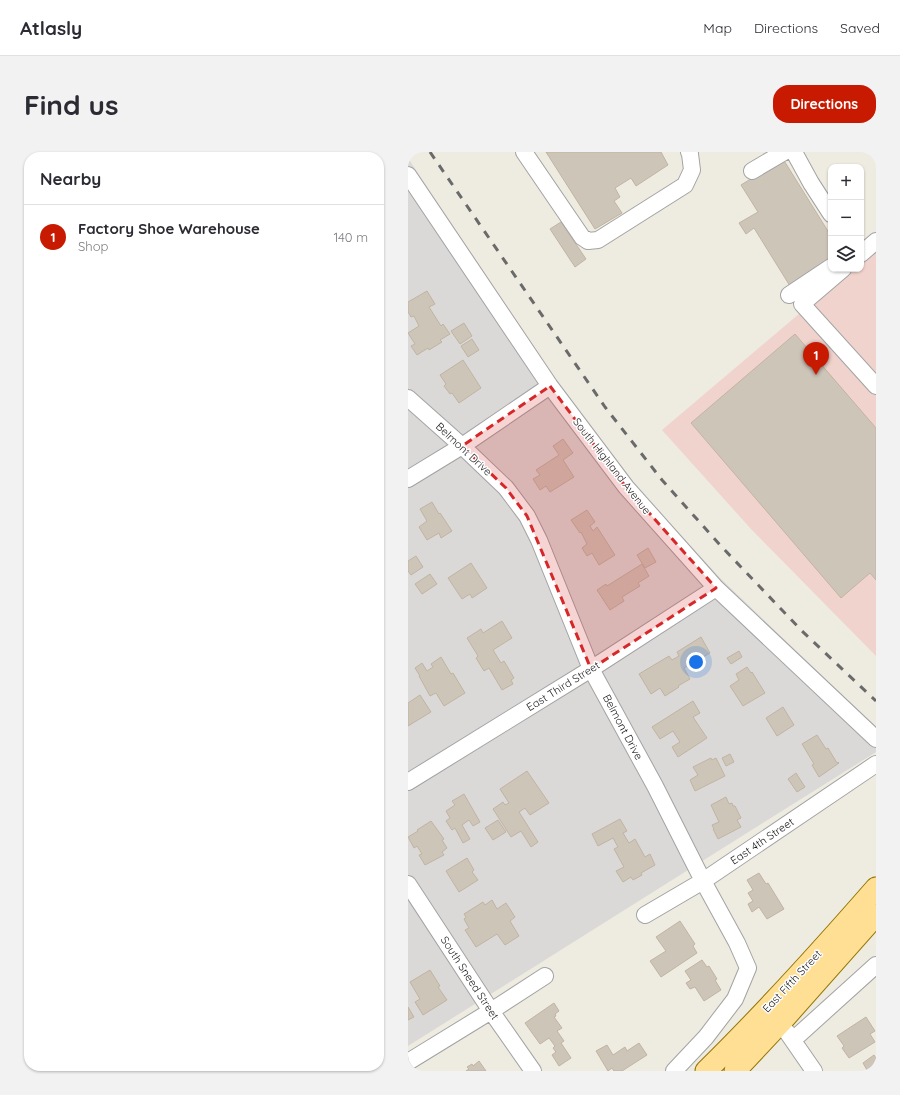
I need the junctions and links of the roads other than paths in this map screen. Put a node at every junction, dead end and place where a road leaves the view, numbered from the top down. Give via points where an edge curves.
1 (524, 152) edge
2 (689, 152) edge
3 (784, 152) edge
4 (794, 152) edge
5 (752, 171) dead end
6 (408, 175) edge
7 (828, 209) edge
8 (876, 241) edge
9 (864, 251) edge
10 (828, 269) edge
11 (839, 272) edge
12 (789, 296) dead end
13 (550, 386) junction
14 (876, 386) edge
15 (408, 398) edge
16 (462, 446) junction
17 (408, 479) edge
18 (716, 588) junction
19 (591, 668) junction
20 (876, 738) edge
21 (876, 764) edge
22 (408, 782) edge
23 (703, 881) junction
24 (408, 884) edge
25 (876, 888) edge
26 (645, 915) dead end
27 (876, 916) edge
28 (876, 965) edge
29 (545, 976) dead end
30 (491, 1011) junction
31 (781, 1022) junction
32 (793, 1040) junction
33 (408, 1062) edge
34 (533, 1071) edge
35 (674, 1071) edge
36 (706, 1071) edge
37 (735, 1071) edge
38 (814, 1071) edge

1 - 2 street via 582,237 588,241 598,240 685,185 692,170
3 - 5 street
4 - 7 street
6 - 13 street, South Highland Avenue
8 - 9 street
10 - 12 street
11 - 14 street via 802,304
13 - 16 street
13 - 18 street, South Highland Avenue via 626,486
15 - 16 street, Belmont Drive
16 - 17 street
16 - 19 street, Belmont Drive via 506,488 526,516 539,540
18 - 19 street, East Third Street
18 - 20 street, South Highland Avenue
19 - 22 street, East Third Street
19 - 23 street, Belmont Drive
21 - 23 street, East 4th Street
23 - 26 street, East 4th Street
23 - 35 street, Belmont Drive via 748,968 735,999 706,1037
24 - 30 street, South Sneed Street
25 - 36 main road, East Fifth Street via 821,951
27 - 31 main road, East Fifth Street
28 - 32 street
29 - 30 street
30 - 33 street
30 - 34 street, South Sneed Street
31 - 32 street
31 - 37 main road, East Fifth Street
32 - 38 street

